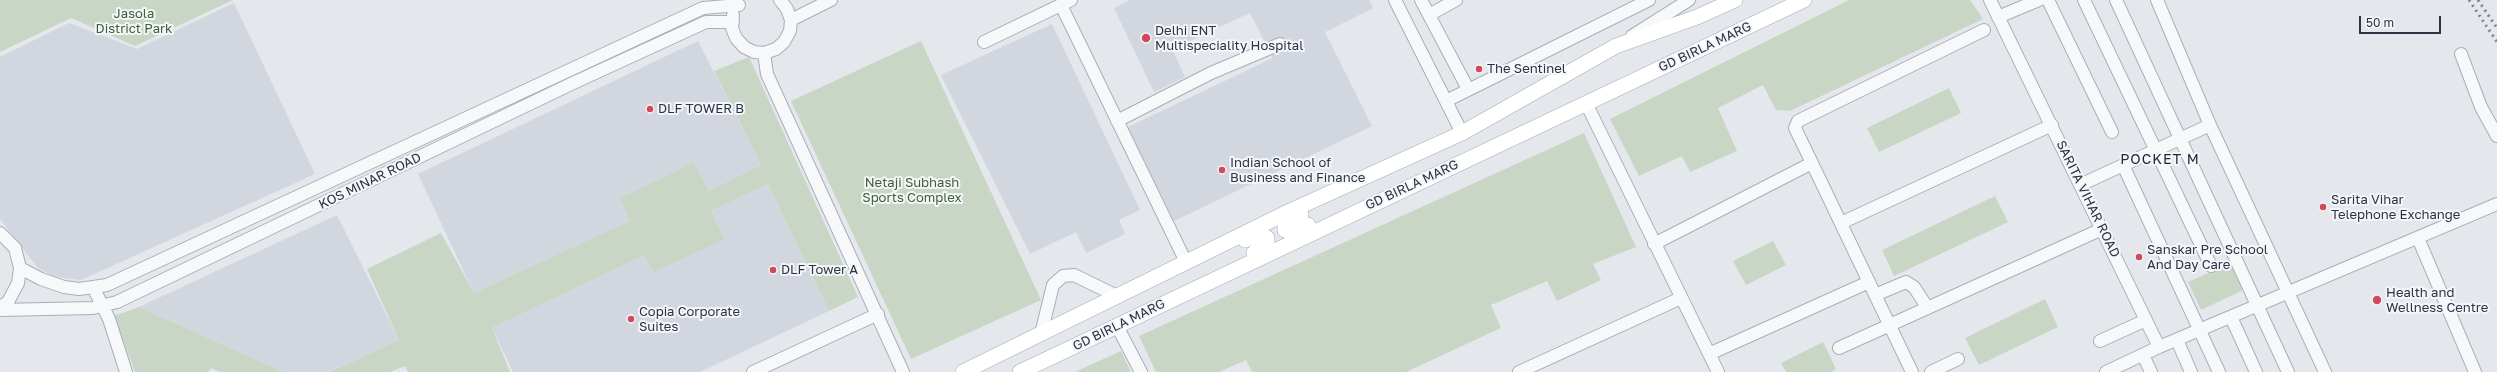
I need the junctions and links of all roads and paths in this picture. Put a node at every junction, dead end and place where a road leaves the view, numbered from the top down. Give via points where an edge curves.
1 (831, 0) edge
2 (1395, 0) edge
3 (1421, 0) edge
4 (1456, 0) edge
5 (1649, 0) edge
6 (1689, 0) edge
7 (1735, 0) edge
8 (1804, 0) edge
9 (1990, 0) edge
10 (2040, 0) edge
11 (2048, 0) edge
12 (2084, 0) edge
13 (2116, 0) edge
14 (2157, 0) edge
15 (783, 1) edge
16 (741, 2) edge
17 (1066, 3) edge
18 (1429, 15) junction
19 (1998, 17) junction
20 (791, 20) junction
21 (733, 22) junction
22 (1984, 30) dead end
23 (984, 42) dead end
24 (1280, 44) dead end
25 (1616, 46) junction
26 (764, 53) junction
27 (2461, 54) dead end
28 (1468, 89) junction
29 (1446, 101) junction
30 (1586, 103) junction
31 (1117, 121) junction
32 (2052, 125) junction
33 (2210, 125) junction
34 (2112, 132) dead end
35 (1462, 133) junction
36 (2497, 136) edge
37 (2180, 140) junction
38 (2155, 150) junction
39 (1812, 163) junction
40 (2123, 165) junction
41 (2080, 185) junction
42 (1334, 191) junction
43 (2497, 204) edge
44 (1362, 209) junction
45 (1841, 223) junction
46 (2102, 229) junction
47 (0, 233) edge
48 (2418, 238) junction
49 (1654, 244) junction
50 (1205, 252) junction
51 (1186, 262) junction
52 (2211, 266) dead end
53 (20, 268) junction
54 (1217, 277) junction
55 (1869, 282) junction
56 (94, 288) junction
57 (2288, 293) junction
58 (1875, 295) junction
59 (1117, 296) junction
60 (1681, 298) junction
61 (2258, 306) junction
62 (103, 307) junction
63 (1927, 307) junction
64 (0, 309) edge
65 (878, 314) junction
66 (2231, 317) junction
67 (2146, 320) junction
68 (1889, 324) junction
69 (1117, 326) junction
70 (2200, 330) junction
71 (1041, 334) junction
72 (2177, 340) junction
73 (2100, 341) dead end
74 (2159, 347) junction
75 (1839, 348) dead end
76 (1709, 354) junction
77 (2143, 355) junction
78 (1958, 359) dead end
79 (126, 372) edge
80 (753, 372) edge
81 (902, 372) edge
82 (963, 372) edge
83 (1020, 372) edge
84 (1141, 372) edge
85 (1519, 372) edge
86 (1718, 372) edge
87 (1912, 372) edge
88 (1931, 372) edge
89 (2106, 372) edge
90 (2151, 372) edge
91 (2191, 372) edge
92 (2220, 372) edge
93 (2256, 372) edge
94 (2288, 372) edge
95 (2325, 372) edge
96 (2475, 372) edge

1 - 20 street
2 - 29 street
3 - 18 street
4 - 18 street
5 - 28 street
6 - 25 street
7 - 25 main road, GD BIRLA MARG via 1697,17
8 - 30 main road, GD BIRLA MARG
9 - 19 street, SARITA VIHAR ROAD
10 - 19 street
11 - 34 street
12 - 38 street
13 - 37 street
14 - 33 street
15 - 20 street
16 - 21 street via 733,15
16 - 56 street, KOS MINAR ROAD via 703,8 107,285
17 - 23 street
17 - 31 street
18 - 28 street
19 - 32 street, SARITA VIHAR ROAD
20 - 26 street via 790,31 784,42 776,49
21 - 26 street via 736,38 744,47
21 - 62 street, KOS MINAR ROAD via 706,22
22 - 39 street via 1798,121 1795,128
24 - 31 street via 1212,73
25 - 35 main road, GD BIRLA MARG
26 - 65 street via 767,74
27 - 36 street via 2481,107
28 - 29 street
29 - 35 street
30 - 44 main road, GD BIRLA MARG
30 - 49 street
31 - 51 street
32 - 41 street, SARITA VIHAR ROAD
32 - 45 street
33 - 37 street
33 - 57 street
35 - 42 main road, GD BIRLA MARG
37 - 38 street
37 - 61 street
38 - 40 street
38 - 52 street
39 - 45 street
39 - 49 street
40 - 41 street
40 - 70 street
41 - 46 street, SARITA VIHAR ROAD
42 - 44 main road via 1326,201 1288,221 1285,230 1292,232 1336,211
42 - 50 main road, GD BIRLA MARG
43 - 48 street
44 - 54 main road, GD BIRLA MARG
45 - 55 street
46 - 63 street
46 - 67 street, SARITA VIHAR ROAD
47 - 53 street via 15,248
48 - 57 street
48 - 96 street
49 - 60 street
50 - 51 main road, GD BIRLA MARG
50 - 54 main road via 1217,252 1260,234 1268,238 1267,245 1229,266
51 - 59 main road, GD BIRLA MARG
53 - 56 street, KOS MINAR ROAD via 64,287
53 - 64 street via 18,283 8,302
54 - 69 main road, GD BIRLA MARG
55 - 58 street
55 - 76 street
56 - 62 street
57 - 61 street
57 - 95 street
58 - 63 street via 1906,282 1914,287
58 - 68 street
59 - 71 main road, GD BIRLA MARG
59 - 71 street via 1074,275 1063,276 1053,284
60 - 76 street
60 - 85 street
61 - 66 street
61 - 94 street
62 - 64 street, KOS MINAR ROAD
62 - 79 street
63 - 68 street
65 - 80 street
65 - 81 street
66 - 70 street
66 - 93 street
67 - 73 street
67 - 74 street, SARITA VIHAR ROAD
68 - 75 street
68 - 87 street
69 - 83 main road, GD BIRLA MARG
69 - 84 street
70 - 72 street
70 - 92 street
71 - 82 main road, GD BIRLA MARG
72 - 74 street
72 - 91 street
74 - 77 street
76 - 86 street
77 - 89 street
77 - 90 street
78 - 88 street

